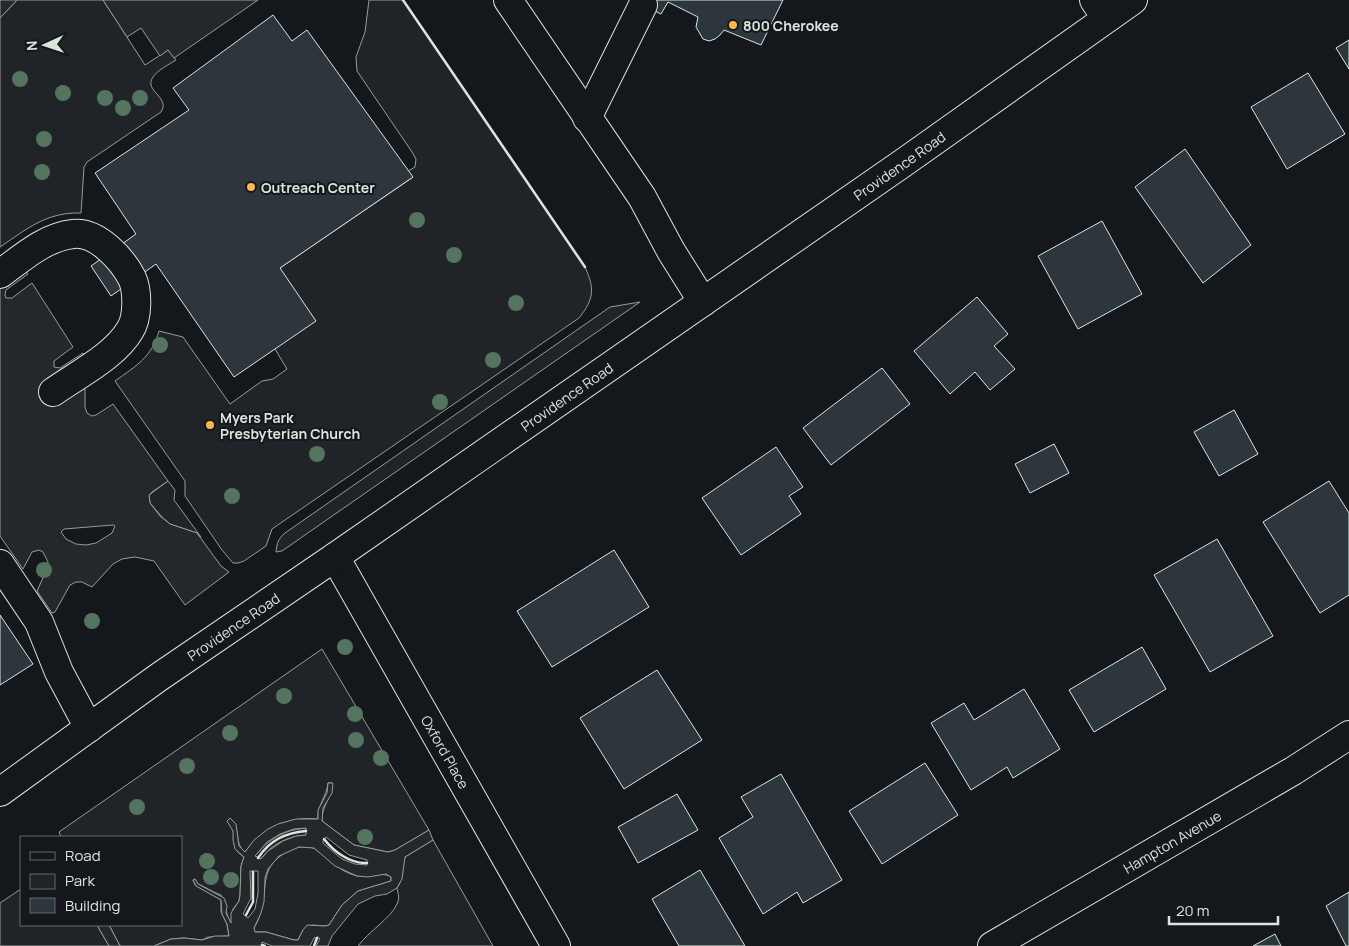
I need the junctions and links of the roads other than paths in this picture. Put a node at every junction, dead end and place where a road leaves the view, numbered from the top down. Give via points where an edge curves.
1 (1133, 0) edge
2 (643, 4) dead end
3 (518, 5) edge
4 (1100, 9) edge
5 (587, 118) junction
6 (0, 274) edge
7 (703, 302) junction
8 (53, 392) dead end
9 (336, 557) junction
10 (0, 564) edge
11 (89, 728) junction
12 (1349, 735) edge
13 (1, 790) edge
14 (556, 946) edge
15 (992, 946) edge

1 - 4 main road, Providence Road
2 - 5 main road
3 - 5 main road
4 - 7 main road, Providence Road via 996,98
5 - 7 main road via 642,198
6 - 8 main road via 35,249 54,239 75,234 94,238 111,250 132,278 136,309 131,329 114,350
7 - 9 main road, Providence Road
9 - 11 main road, Providence Road
9 - 14 main road, Oxford Place
10 - 11 main road via 39,622
11 - 13 main road, Providence Road
12 - 15 main road, Hampton Avenue

